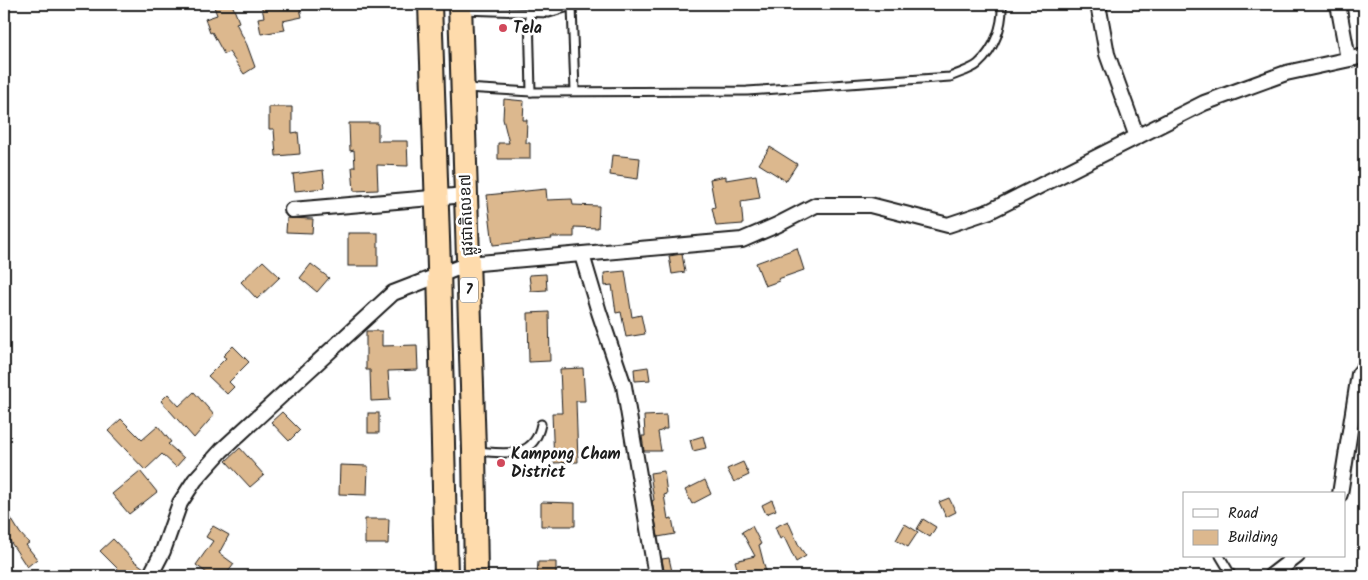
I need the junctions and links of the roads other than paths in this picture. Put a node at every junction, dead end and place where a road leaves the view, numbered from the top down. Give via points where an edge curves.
1 (430, 4) edge
2 (1002, 4) edge
3 (1098, 4) edge
4 (1338, 4) edge
5 (574, 5) edge
6 (460, 7) edge
7 (529, 14) junction
8 (1364, 56) edge
9 (1348, 59) junction
10 (462, 88) junction
11 (575, 91) junction
12 (531, 92) junction
13 (1137, 137) junction
14 (466, 195) junction
15 (292, 210) dead end
16 (582, 255) junction
17 (468, 264) junction
18 (1364, 368) edge
19 (541, 424) dead end
20 (474, 450) junction
21 (1340, 492) edge
22 (1221, 558) edge
23 (1295, 558) edge
24 (150, 576) edge
25 (446, 576) edge
26 (476, 576) edge
27 (656, 576) edge
28 (1232, 576) edge
29 (1271, 576) edge

1 - 25 highway, ផ្លូវជាតិលេខ៧ / 7
2 - 11 lane via 1002,18 993,46 978,65 950,77 747,92
3 - 13 street via 1107,54
4 - 9 street
5 - 7 lane via 549,13
5 - 11 lane
6 - 7 lane
6 - 10 highway, ផ្លូវជាតិលេខ៧ / 7
7 - 12 lane
8 - 9 street
9 - 13 street via 1286,74 1204,103
10 - 12 lane
10 - 14 highway, ផ្លូវជាតិលេខ៧ / 7
11 - 12 lane
13 - 16 street via 990,211 948,225 870,205 816,204 742,240
14 - 15 street
14 - 17 highway, ផ្លូវជាតិលេខ៧ / 7
16 - 17 street
16 - 27 street via 624,386
17 - 20 highway, ផ្លូវជាតិលេខ៧ / 7
17 - 24 street via 393,293 222,450 195,480 180,503 163,551
18 - 21 street via 1359,374
19 - 20 lane via 539,433 524,450 512,453
20 - 26 highway, ផ្លូវជាតិលេខ៧ / 7
22 - 28 lane
23 - 29 street

